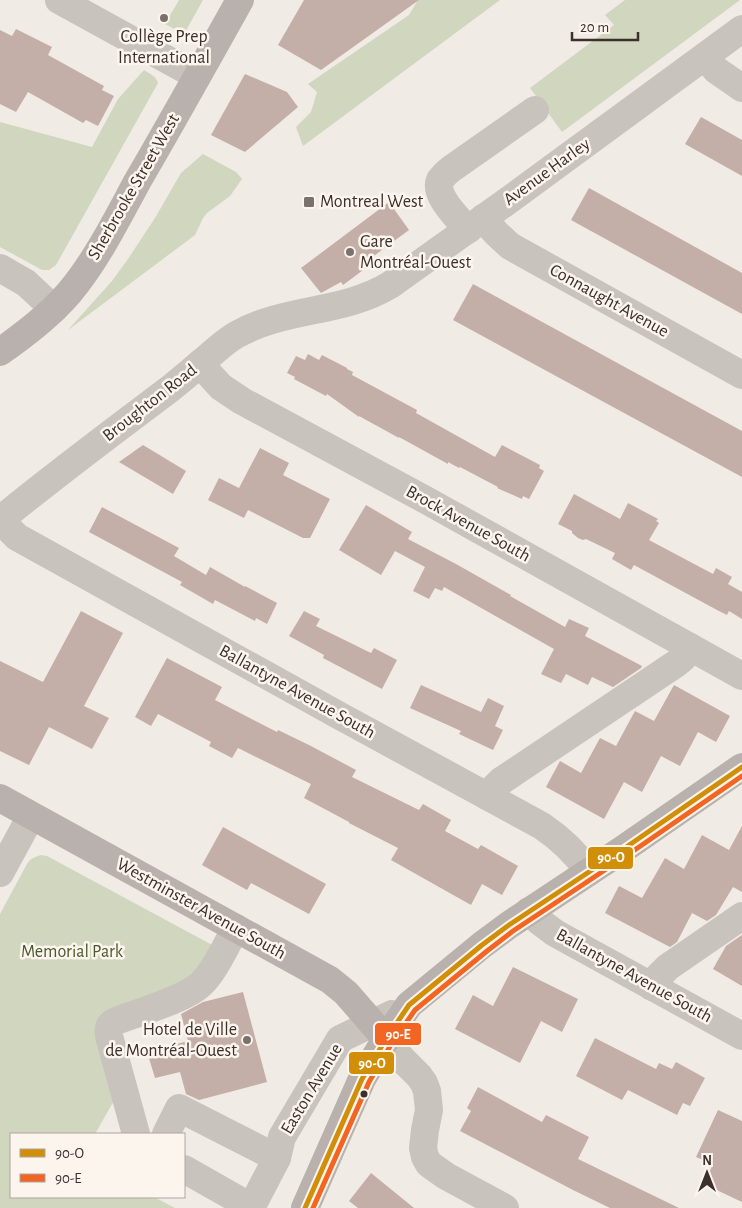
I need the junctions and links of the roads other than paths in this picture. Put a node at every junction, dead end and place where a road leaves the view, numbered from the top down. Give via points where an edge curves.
1 (60, 0) edge
2 (240, 0) edge
3 (742, 29) edge
4 (705, 57) junction
5 (197, 76) junction
6 (742, 88) edge
7 (535, 110) dead end
8 (476, 224) junction
9 (0, 268) edge
10 (54, 309) junction
11 (313, 310) joint
12 (0, 352) edge
13 (200, 364) junction
14 (742, 375) edge
15 (0, 520) edge
16 (690, 647) junction
17 (742, 676) edge
18 (742, 767) edge
19 (487, 796) junction
20 (0, 798) edge
21 (32, 816) junction
22 (589, 872) junction
23 (0, 873) edge
24 (530, 911) junction
25 (742, 916) edge
26 (236, 928) junction
27 (652, 987) junction
28 (379, 1031) junction
29 (742, 1036) edge
30 (136, 1133) edge
31 (166, 1133) edge
32 (277, 1158) junction
33 (185, 1170) edge
34 (251, 1207) edge
35 (305, 1208) edge
36 (505, 1208) edge

1 - 5 street
2 - 5 main road, Sherbrooke Street West
3 - 4 street, Avenue Harley
4 - 6 street via 716,70
4 - 8 street, Avenue Harley
5 - 10 main road, Sherbrooke Street West via 90,263
7 - 8 street, Connaught Avenue via 441,178 439,190 444,201
8 - 11 street, Avenue Harley via 382,290 362,299
8 - 14 street, Connaught Avenue via 518,251
9 - 10 street via 26,283
10 - 12 main road, Sherbrooke Street West
11 - 13 street, Broughton Road via 281,317 236,335
13 - 15 street, Broughton Road
13 - 16 street, Brock Avenue South via 232,396
15 - 19 street, Ballantyne Avenue South via 17,537
16 - 17 street, Brock Avenue South
16 - 19 street via 677,663 501,781
18 - 22 main road
19 - 22 street, Ballantyne Avenue South via 552,833 573,851
20 - 21 main road, Westminster Avenue South
21 - 23 street
21 - 26 main road, Westminster Avenue South
22 - 24 main road
24 - 27 street, Ballantyne Avenue South via 549,929
24 - 28 main road via 482,945
25 - 27 street via 668,967
26 - 28 main road, Westminster Avenue South via 330,980 346,993
26 - 30 street via 206,980 199,986 174,1000 108,1026
27 - 29 street, Ballantyne Avenue South
28 - 32 street, Easton Avenue via 340,1039 282,1137
28 - 35 main road via 362,1079
28 - 36 street via 424,1083 430,1110 423,1148 429,1164
31 - 32 street via 179,1108
32 - 34 street, Easton Avenue
33 - 34 street

